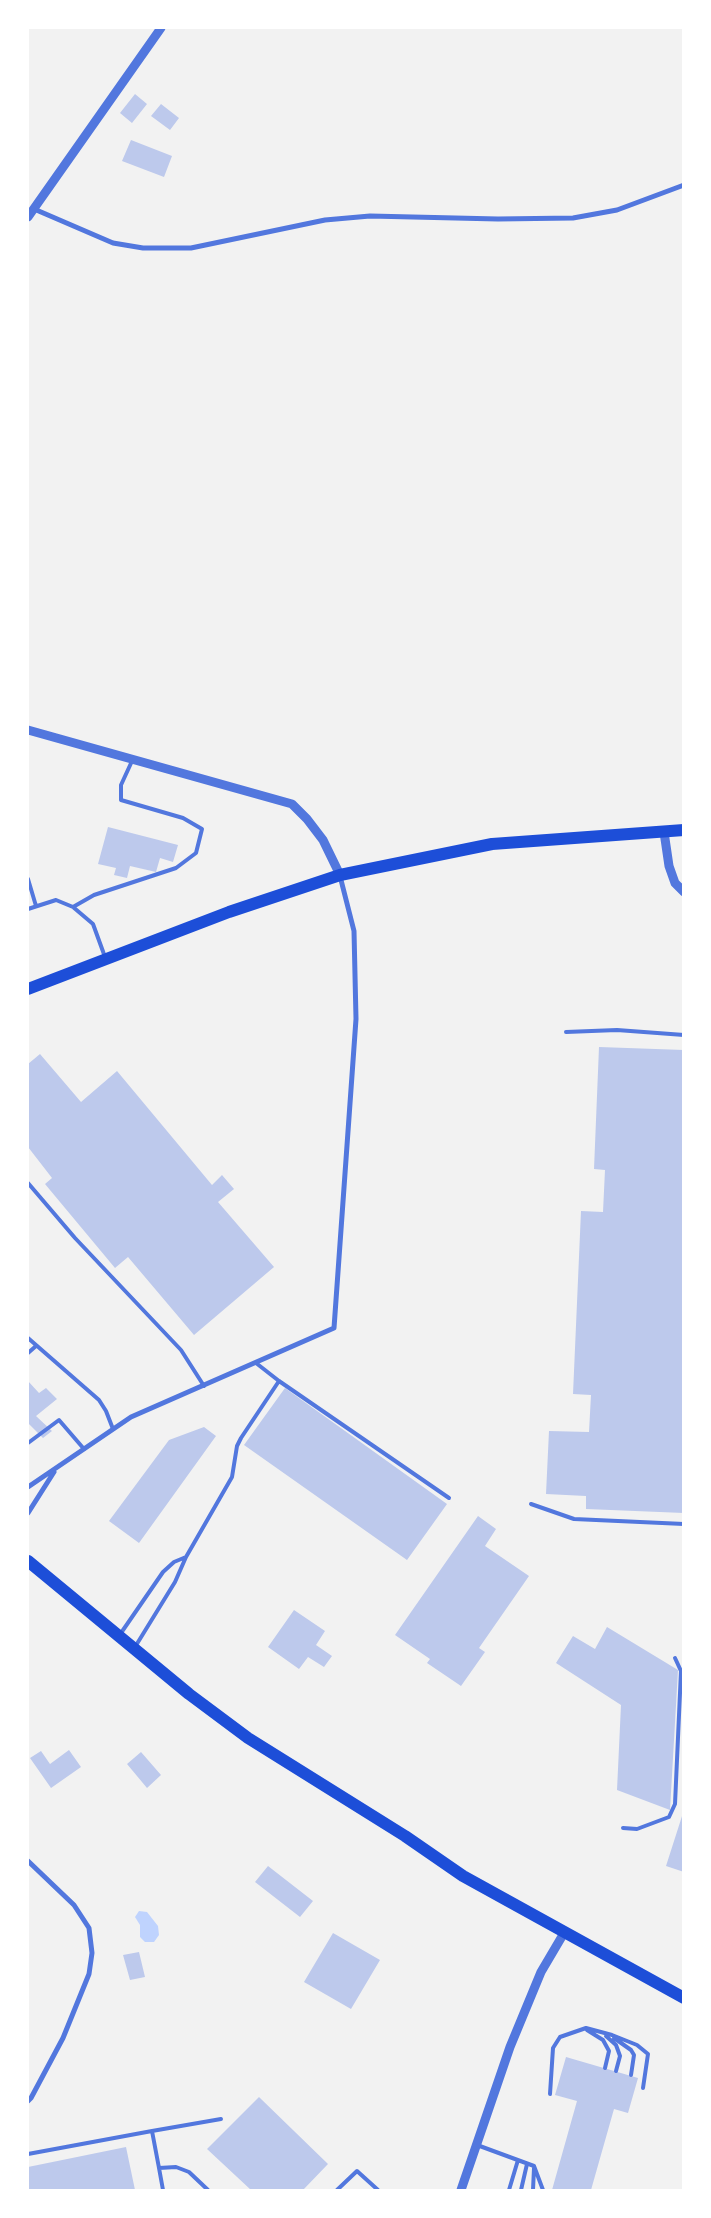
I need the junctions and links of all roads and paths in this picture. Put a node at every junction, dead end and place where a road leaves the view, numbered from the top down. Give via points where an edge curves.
1 (161, 28) edge
2 (684, 185) edge
3 (34, 209) junction
4 (28, 217) edge
5 (28, 730) edge
6 (132, 760) junction
7 (684, 830) edge
8 (664, 832) junction
9 (340, 876) junction
10 (28, 879) edge
11 (28, 891) edge
12 (684, 892) edge
13 (33, 895) junction
14 (36, 906) junction
15 (74, 906) junction
16 (28, 909) edge
17 (105, 958) junction
18 (28, 989) edge
19 (566, 1032) dead end
20 (684, 1035) edge
21 (28, 1183) edge
22 (28, 1338) edge
23 (36, 1346) junction
24 (28, 1353) edge
25 (256, 1363) junction
26 (279, 1381) junction
27 (204, 1386) junction
28 (113, 1429) junction
29 (28, 1443) edge
30 (84, 1449) junction
31 (56, 1469) junction
32 (28, 1487) edge
33 (449, 1498) dead end
34 (531, 1504) dead end
35 (28, 1513) edge
36 (684, 1524) edge
37 (186, 1557) junction
38 (28, 1561) edge
39 (118, 1636) junction
40 (134, 1649) junction
41 (675, 1658) dead end
42 (623, 1828) dead end
43 (28, 1861) edge
44 (564, 1933) junction
45 (684, 1998) edge
46 (586, 2028) junction
47 (606, 2036) junction
48 (605, 2068) dead end
49 (616, 2071) dead end
50 (631, 2075) dead end
51 (643, 2088) dead end
52 (550, 2094) dead end
53 (28, 2101) edge
54 (221, 2119) dead end
55 (152, 2131) junction
56 (477, 2145) junction
57 (28, 2154) edge
58 (518, 2160) junction
59 (527, 2164) junction
60 (534, 2166) junction
61 (159, 2168) junction
62 (163, 2190) edge
63 (208, 2190) edge
64 (337, 2190) edge
65 (378, 2190) edge
66 (462, 2190) edge
67 (508, 2190) edge
68 (521, 2190) edge
69 (533, 2190) edge
70 (543, 2190) edge

1 - 3 street
2 - 3 street via 617,210 573,218 498,220 370,216 325,220 191,248 143,248 113,242
3 - 4 street
5 - 6 street
6 - 9 street via 292,804 323,840
6 - 15 lane via 121,785 121,800 183,818 202,829 196,854 176,868 94,895
7 - 8 main road
8 - 9 main road via 492,844
8 - 12 street via 669,866 675,883
9 - 17 main road
9 - 25 street via 354,931 356,1019 334,1328
10 - 13 lane
11 - 13 lane
13 - 14 lane
14 - 15 lane via 56,900
14 - 16 lane
15 - 17 lane via 93,924
17 - 18 main road
19 - 20 lane via 617,1030
21 - 27 lane via 181,1350
22 - 23 lane
23 - 24 lane
23 - 28 lane via 99,1400
25 - 26 lane
25 - 27 street
26 - 33 lane
26 - 37 lane via 241,1438 232,1477
27 - 28 street via 131,1417
28 - 30 street
29 - 30 lane via 59,1420
30 - 31 street
31 - 32 street
31 - 35 street
34 - 36 lane via 574,1519
37 - 39 lane via 163,1572
37 - 40 lane via 176,1582
38 - 39 main road
39 - 40 main road
40 - 44 main road via 248,1738 463,1876
41 - 42 lane via 682,1671 675,1804 669,1817 637,1829
43 - 53 street via 74,1905 89,1928 92,1953 89,1974 64,2038
44 - 45 main road
44 - 56 street via 542,1972 510,2047
46 - 47 lane
46 - 48 lane via 603,2040 609,2051
46 - 51 lane via 637,2045 648,2054
46 - 52 lane via 560,2037 553,2048
47 - 49 lane via 616,2045 620,2056
47 - 50 lane via 631,2050 634,2055
54 - 55 lane
55 - 57 lane
55 - 61 lane
56 - 58 lane
56 - 66 street
58 - 59 lane
58 - 67 lane
59 - 60 lane
59 - 68 lane
60 - 69 lane
60 - 70 lane
61 - 62 lane
61 - 63 lane via 176,2167 189,2172
64 - 65 lane via 357,2171

